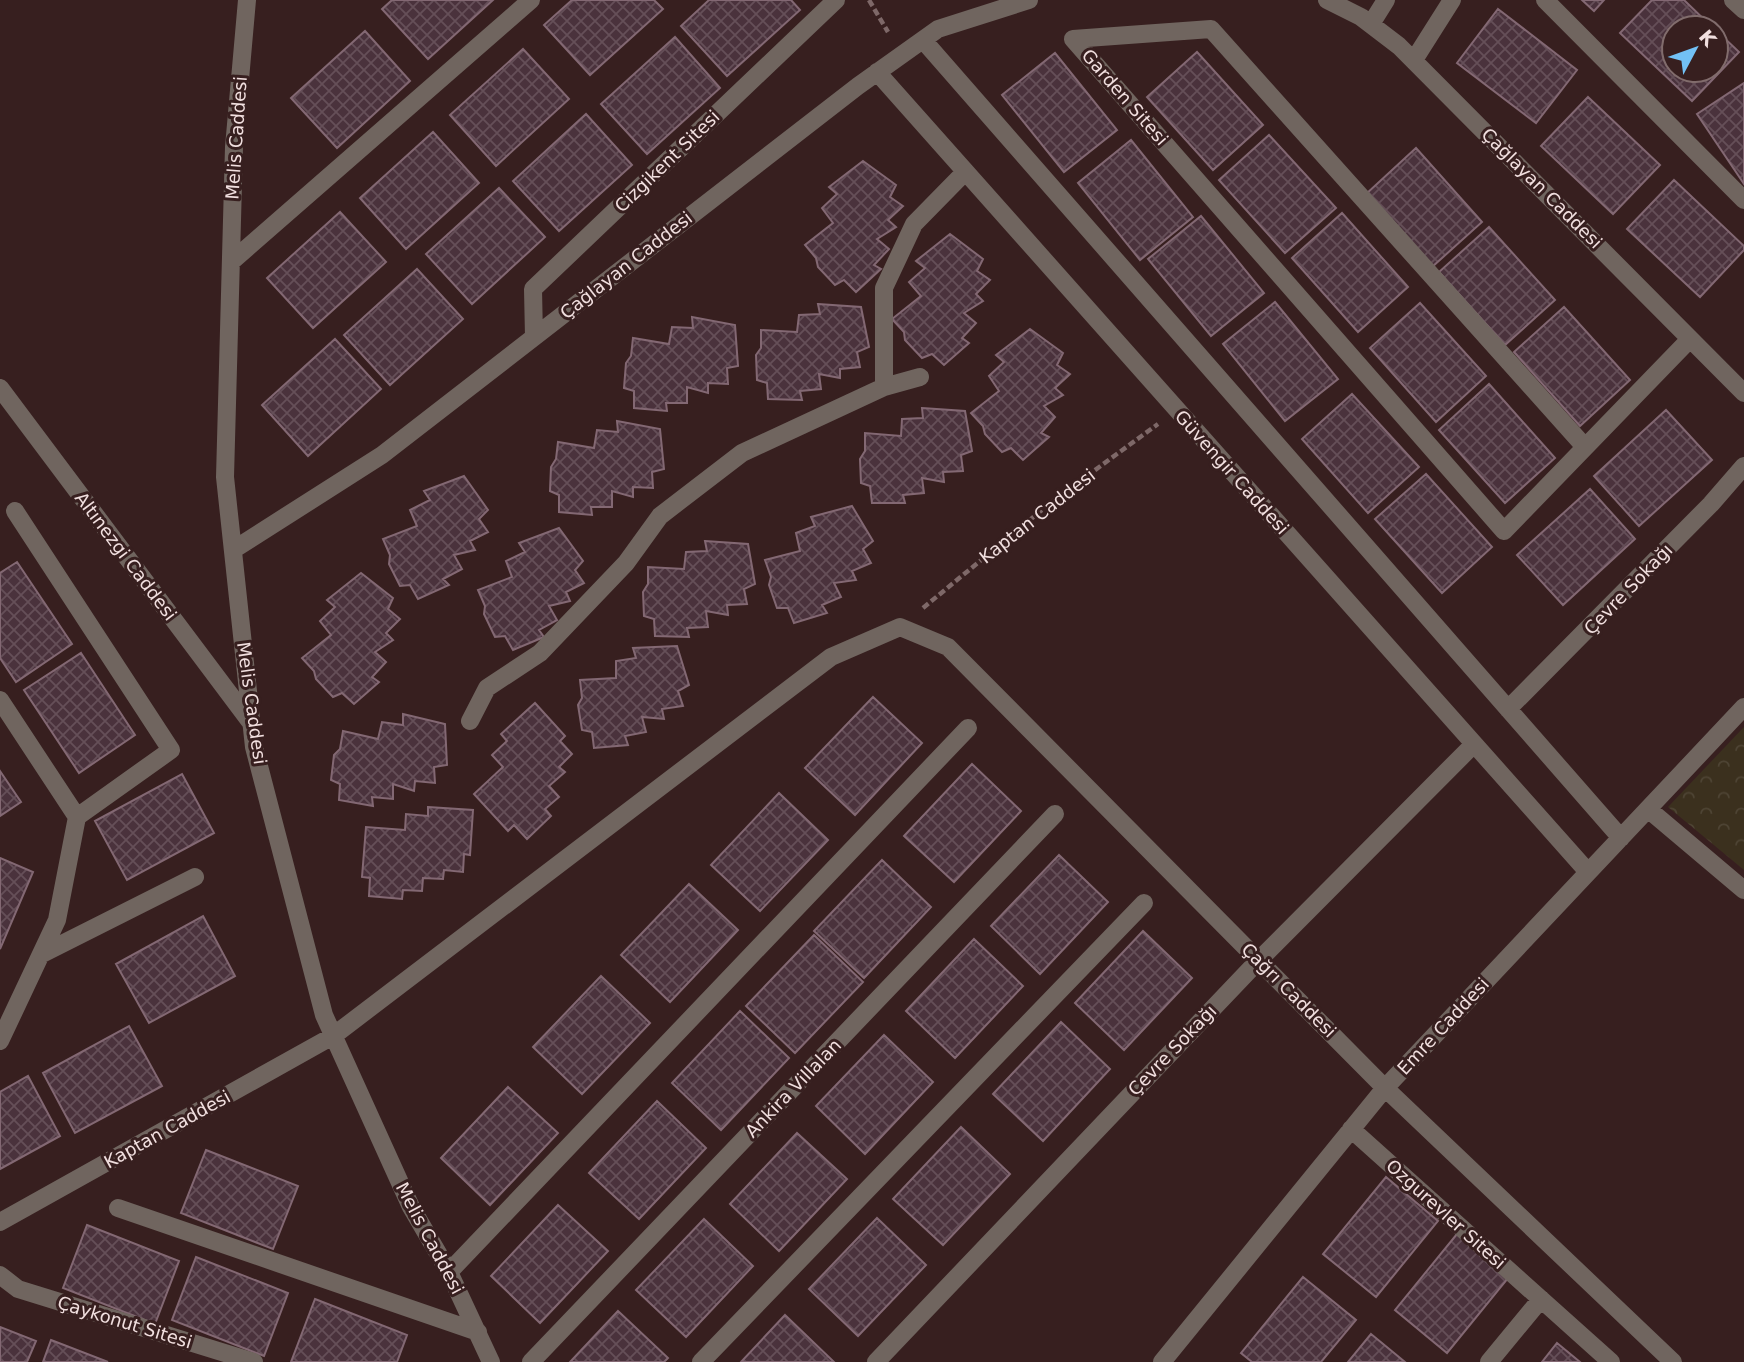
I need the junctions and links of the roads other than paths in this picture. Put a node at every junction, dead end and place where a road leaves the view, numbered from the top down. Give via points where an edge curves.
1 (247, 0) edge
2 (531, 0) edge
3 (836, 0) edge
4 (1029, 0) edge
5 (1386, 0) edge
6 (1452, 0) edge
7 (1545, 0) edge
8 (1733, 0) edge
9 (1335, 2) edge
10 (1744, 10) edge
11 (1371, 24) junction
12 (923, 40) junction
13 (1414, 60) junction
14 (877, 72) junction
15 (965, 172) junction
16 (1744, 200) edge
17 (230, 262) junction
18 (534, 337) junction
19 (1690, 339) junction
20 (920, 377) dead end
21 (884, 387) junction
22 (0, 388) edge
23 (1744, 393) edge
24 (1585, 447) junction
25 (1744, 467) edge
26 (15, 511) dead end
27 (233, 550) junction
28 (900, 627) joint
29 (0, 701) edge
30 (1744, 707) edge
31 (1508, 709) junction
32 (470, 720) dead end
33 (253, 724) junction
34 (968, 728) dead end
35 (1474, 744) junction
36 (1648, 809) junction
37 (1055, 814) dead end
38 (76, 817) junction
39 (1621, 838) junction
40 (1588, 872) junction
41 (195, 877) dead end
42 (1744, 890) edge
43 (1144, 903) dead end
44 (42, 954) junction
45 (1259, 960) junction
46 (333, 1036) junction
47 (0, 1041) edge
48 (1385, 1088) junction
49 (1351, 1129) junction
50 (118, 1208) dead end
51 (0, 1222) edge
52 (449, 1272) junction
53 (0, 1275) edge
54 (1541, 1299) junction
55 (478, 1332) junction
56 (254, 1362) edge
57 (491, 1362) edge
58 (531, 1362) edge
59 (701, 1362) edge
60 (876, 1362) edge
61 (1162, 1362) edge
62 (1489, 1362) edge
63 (1611, 1362) edge
64 (1673, 1362) edge

1 - 17 street, Melis Caddesi
2 - 17 street
3 - 18 street, Cizgikent Sitesi via 533,289
4 - 12 street, Çağlayan Caddesi via 938,29
5 - 11 street
6 - 13 street
7 - 16 street
8 - 10 street
9 - 11 street, Çağlayan Caddesi
11 - 13 street, Çağlayan Caddesi
12 - 14 street, Çağlayan Caddesi
12 - 31 street
13 - 19 street, Çağlayan Caddesi
14 - 15 street, Güvengir Caddesi
14 - 18 street, Çağlayan Caddesi
15 - 21 street via 914,224 884,288
15 - 35 street, Güvengir Caddesi
17 - 27 street, Melis Caddesi via 225,477
18 - 27 street, Çağlayan Caddesi via 382,455
19 - 23 street, Çağlayan Caddesi
19 - 24 street, Garden Sitesi
20 - 21 street
21 - 32 street via 742,453 660,516 626,563 540,653 487,688
22 - 33 street, Altınezgi Caddesi
24 - 24 street, Garden Sitesi via 1504,530 1073,38 1211,29
25 - 31 street, Çevre Sokağı
26 - 38 street via 171,750
27 - 33 street, Melis Caddesi
28 - 45 street, Çağrı Caddesi via 947,647
28 - 46 street, Kaptan Caddesi via 831,657
29 - 38 street
30 - 36 street, Emre Caddesi
31 - 39 street
33 - 46 street, Melis Caddesi via 254,747
34 - 52 street
35 - 40 street, Güvengir Caddesi
35 - 45 street, Çevre Sokağı
36 - 39 street, Emre Caddesi
36 - 42 street
37 - 58 street, Ankira Villalan
38 - 44 street via 57,919
39 - 40 street, Emre Caddesi
40 - 48 street, Emre Caddesi
41 - 44 street
43 - 59 street
44 - 47 street
45 - 48 street, Çağrı Caddesi
45 - 60 street, Çevre Sokağı
46 - 51 street, Kaptan Caddesi
46 - 52 street, Melis Caddesi via 411,1208
48 - 49 street, Emre Caddesi
48 - 64 street, Çağrı Caddesi
49 - 54 street, Ozgurevler Sitesi
49 - 61 street, Emre Caddesi
50 - 55 street
52 - 55 street, Melis Caddesi
53 - 56 street, Çaykonut Sitesi via 18,1289
54 - 62 street
54 - 63 street, Ozgurevler Sitesi
55 - 57 street, Melis Caddesi

